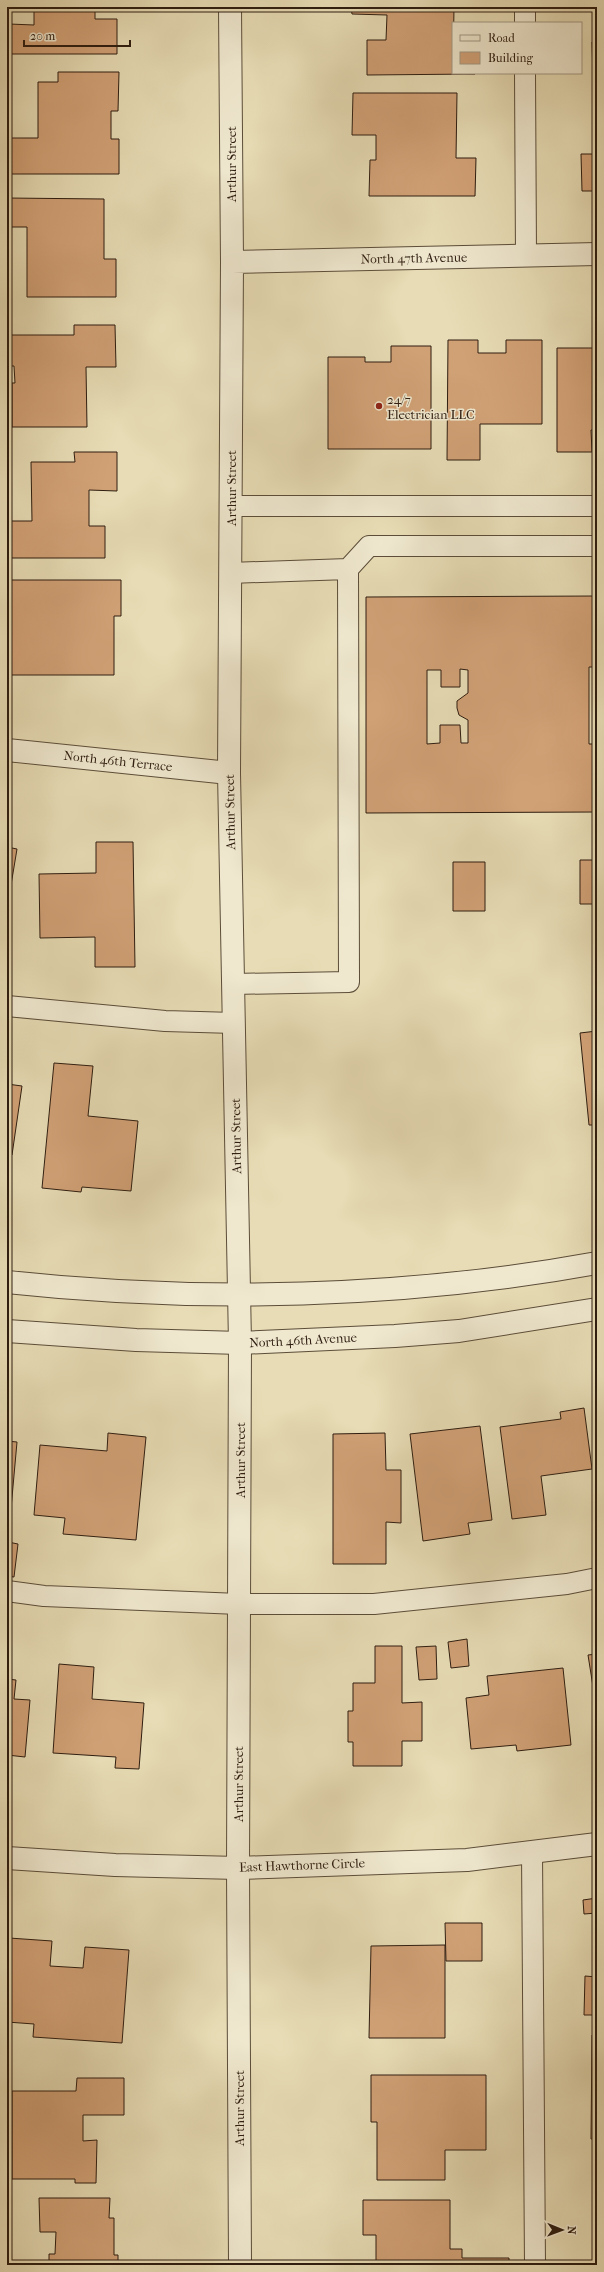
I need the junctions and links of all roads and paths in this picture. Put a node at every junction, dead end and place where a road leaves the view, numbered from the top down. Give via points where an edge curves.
1 (230, 7) edge
2 (525, 7) edge
3 (525, 22) edge
4 (525, 74) edge
5 (597, 254) edge
6 (526, 256) junction
7 (232, 262) junction
8 (230, 506) junction
9 (597, 506) edge
10 (597, 546) edge
11 (348, 569) junction
12 (230, 573) junction
13 (7, 750) edge
14 (229, 773) junction
15 (233, 984) junction
16 (7, 1006) edge
17 (234, 1023) junction
18 (597, 1263) edge
19 (7, 1282) edge
20 (240, 1295) junction
21 (597, 1309) edge
22 (7, 1331) edge
23 (240, 1343) junction
24 (597, 1578) edge
25 (7, 1591) edge
26 (239, 1604) junction
27 (597, 1844) edge
28 (532, 1852) junction
29 (7, 1858) edge
30 (238, 1868) junction
31 (240, 2265) edge
32 (535, 2265) edge

1 - 7 street, Arthur Street
2 - 3 lane
4 - 6 lane
5 - 6 street, North 47th Avenue
6 - 7 street, North 47th Avenue
7 - 8 street, Arthur Street
8 - 9 lane
8 - 12 street, Arthur Street
10 - 11 lane via 369,546
11 - 12 lane
11 - 15 lane via 349,982
12 - 14 street, Arthur Street
13 - 14 street, North 46th Terrace
14 - 15 street, Arthur Street
15 - 17 street, Arthur Street
16 - 17 lane via 149,1019
17 - 20 street, Arthur Street
18 - 20 street via 434,1284
19 - 20 street via 55,1287
20 - 23 street, Arthur Street
21 - 23 street, North 46th Avenue via 459,1330 395,1336
22 - 23 street, North 46th Avenue via 136,1340
23 - 26 street, Arthur Street
24 - 26 lane via 567,1584 374,1604
25 - 26 lane via 44,1596
26 - 30 street, Arthur Street
27 - 28 street, East Hawthorne Circle
28 - 30 street, East Hawthorne Circle via 467,1860
28 - 32 lane
29 - 30 street, East Hawthorne Circle via 115,1865
30 - 31 street, Arthur Street

